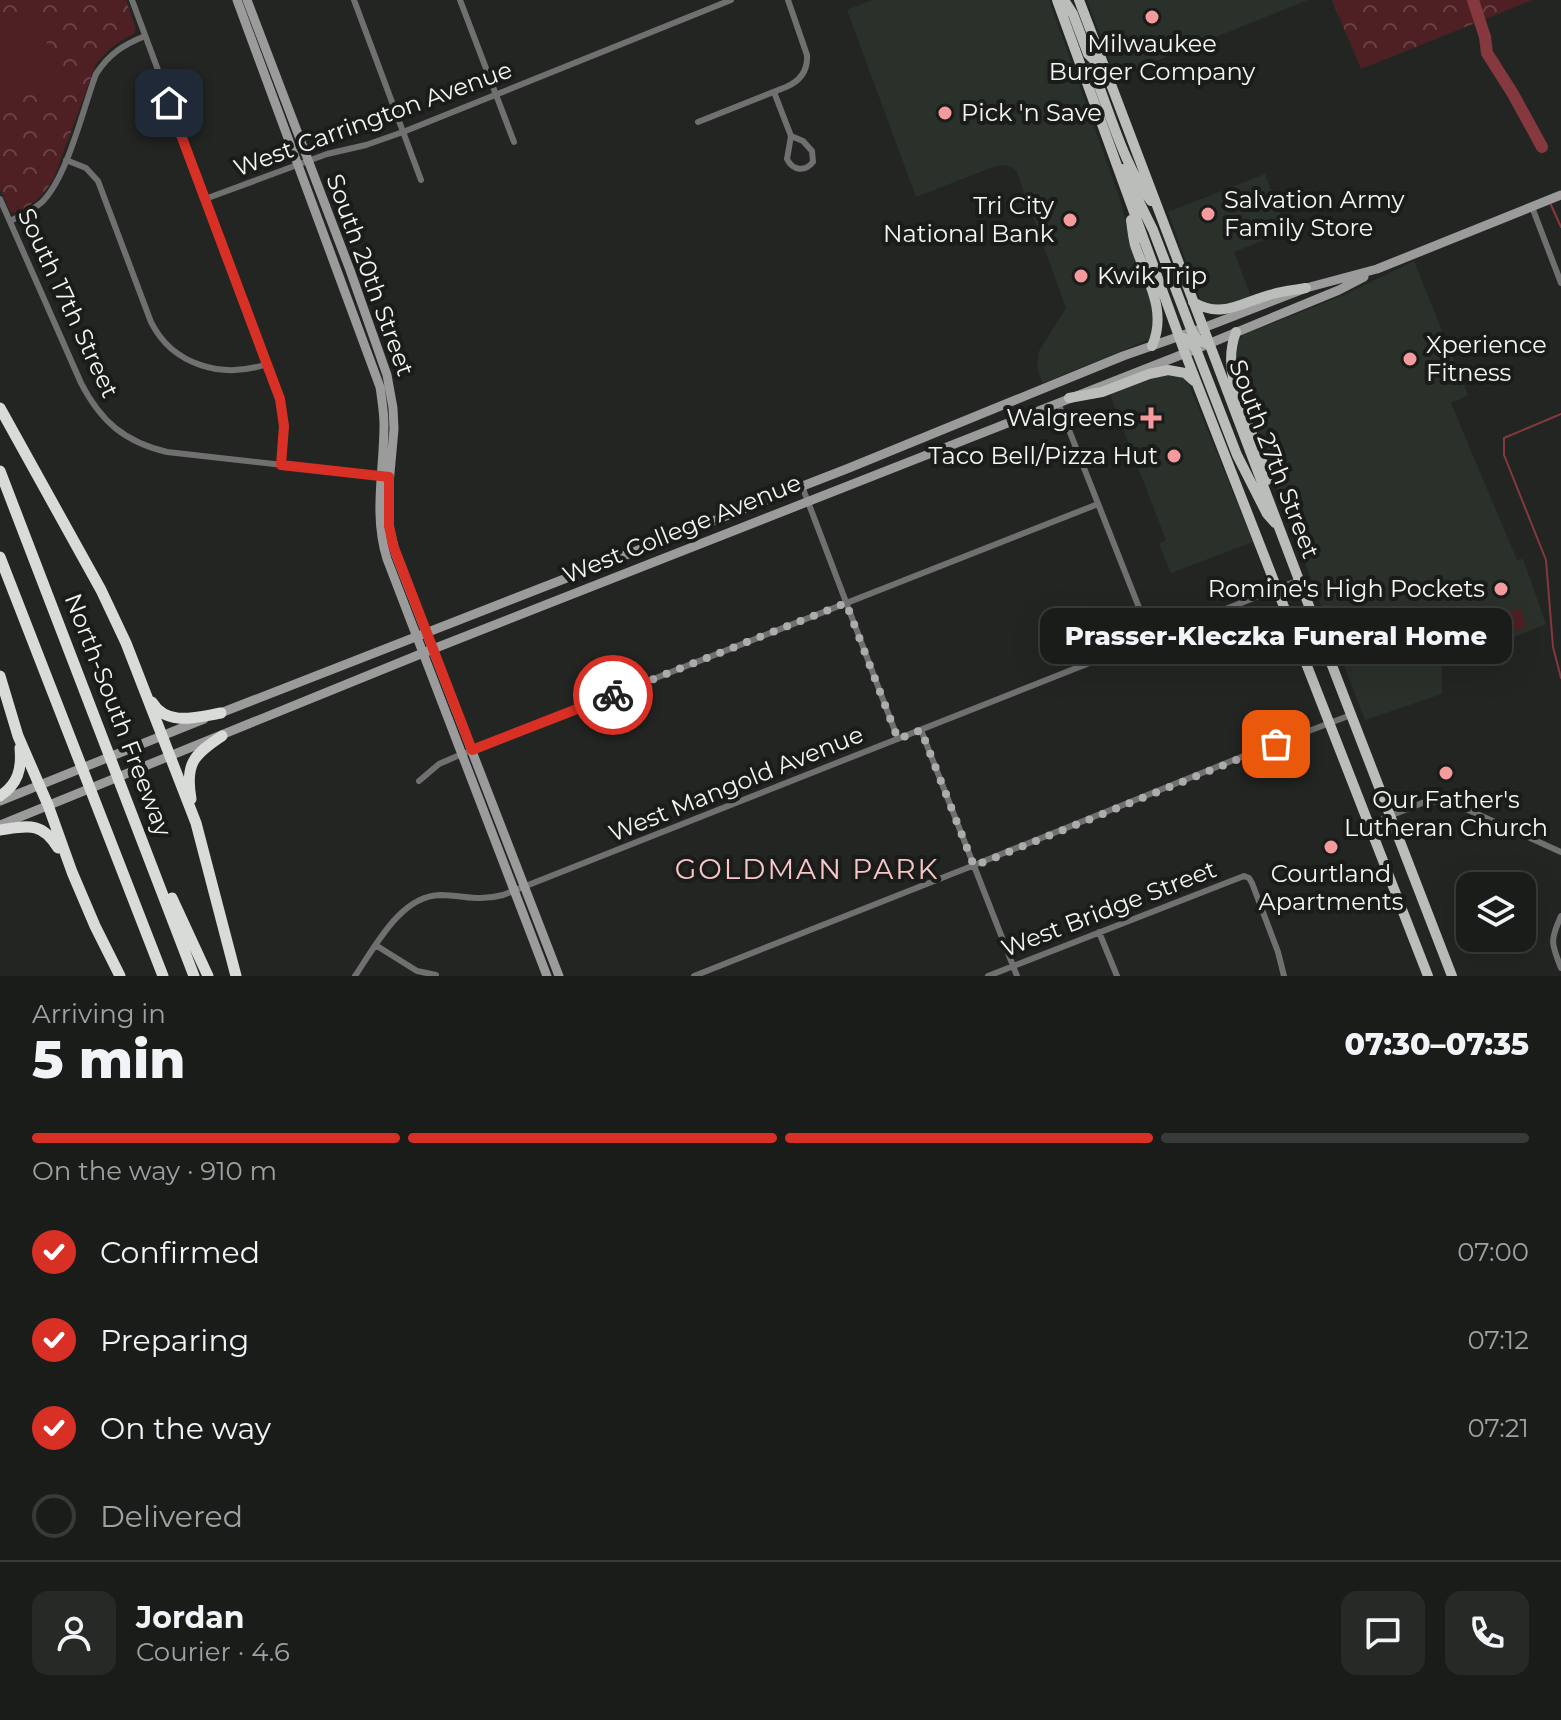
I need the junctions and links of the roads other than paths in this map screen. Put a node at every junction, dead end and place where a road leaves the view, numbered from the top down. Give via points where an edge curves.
1 (132, 0) edge
2 (237, 0) edge
3 (247, 0) edge
4 (354, 0) edge
5 (460, 0) edge
6 (731, 0) edge
7 (788, 0) edge
8 (1057, 0) edge
9 (1064, 0) edge
10 (1079, 0) edge
11 (145, 36) junction
12 (1101, 60) junction
13 (1082, 68) junction
14 (774, 92) junction
15 (495, 95) junction
16 (698, 122) dead end
17 (403, 132) junction
18 (791, 136) junction
19 (514, 142) dead end
20 (1109, 143) junction
21 (66, 160) junction
22 (303, 163) junction
23 (421, 180) dead end
24 (1561, 195) edge
25 (1127, 198) junction
26 (0, 199) edge
27 (205, 199) junction
28 (1532, 207) junction
29 (1158, 208) junction
30 (10, 221) junction
31 (1377, 269) junction
32 (1561, 283) edge
33 (1306, 288) junction
34 (1193, 302) junction
35 (1197, 330) junction
36 (1236, 332) junction
37 (1179, 336) junction
38 (1209, 344) junction
39 (1152, 346) junction
40 (1190, 351) junction
41 (267, 364) junction
42 (1196, 382) junction
43 (1064, 400) junction
44 (0, 408) edge
45 (281, 465) junction
46 (0, 471) edge
47 (385, 476) junction
48 (802, 486) junction
49 (807, 501) junction
50 (1098, 504) junction
51 (1272, 506) junction
52 (1279, 527) junction
53 (0, 557) edge
54 (1299, 580) junction
55 (1276, 589) junction
56 (846, 603) junction
57 (427, 634) junction
58 (417, 638) junction
59 (1151, 638) junction
60 (433, 649) junction
61 (422, 653) junction
62 (0, 676) edge
63 (141, 681) junction
64 (221, 713) junction
65 (1351, 715) junction
66 (1329, 724) junction
67 (921, 730) junction
68 (18, 736) junction
69 (162, 736) junction
70 (222, 736) junction
71 (898, 739) junction
72 (472, 750) junction
73 (461, 755) junction
74 (170, 756) junction
75 (419, 781) dead end
76 (38, 785) junction
77 (0, 799) edge
78 (48, 805) junction
79 (1391, 815) junction
80 (136, 821) junction
81 (196, 823) junction
82 (1370, 824) junction
83 (0, 827) edge
84 (1561, 852) edge
85 (974, 866) junction
86 (72, 872) junction
87 (525, 887) junction
88 (514, 891) junction
89 (1561, 916) edge
90 (1099, 932) junction
91 (377, 946) junction
92 (1013, 966) junction
93 (1561, 968) edge
94 (1427, 974) edge
95 (436, 975) edge
96 (120, 976) edge
97 (161, 976) edge
98 (194, 976) edge
99 (208, 976) edge
100 (236, 976) edge
101 (355, 976) edge
102 (547, 976) edge
103 (559, 976) edge
104 (694, 976) edge
105 (988, 976) edge
106 (1017, 976) edge
107 (1117, 976) edge
108 (1284, 976) edge
109 (1452, 976) edge

1 - 11 street
2 - 22 main road, South 20th Street
3 - 22 main road, South 20th Street
4 - 17 street
5 - 15 street
6 - 15 street, West Carrington Avenue
7 - 14 street via 808,62 799,80
8 - 13 main road, South 27th Street
9 - 12 main road via 1088,54
10 - 12 main road
11 - 21 street via 103,63
11 - 27 street
12 - 29 main road
13 - 20 main road, South 27th Street
13 - 29 main road via 1096,78 1123,149
14 - 16 street
14 - 18 street
15 - 17 street, West Carrington Avenue
15 - 19 street
17 - 22 street, West Carrington Avenue
17 - 23 street
18 - 18 street via 790,164 798,169 811,165 811,149
20 - 25 main road, South 27th Street
20 - 35 main road
21 - 30 street via 44,200
21 - 41 street via 86,168 98,181 151,322 169,348 210,367 239,370
22 - 27 street, West Carrington Avenue
22 - 47 main road, South 20th Street via 380,387
24 - 28 main road, West College Avenue
25 - 37 main road, South 27th Street
25 - 39 main road via 1134,243 1157,311
26 - 30 street, South 17th Street
27 - 41 street
28 - 31 main road, West College Avenue
28 - 32 street
29 - 34 main road
30 - 45 street, South 17th Street via 81,383 107,421 153,449
31 - 33 main road, West College Avenue
31 - 36 main road, West College Avenue
33 - 34 main road via 1219,310
33 - 35 main road, West College Avenue
34 - 35 main road
35 - 37 main road, West College Avenue
35 - 38 main road via 1198,340
36 - 38 main road, West College Avenue
36 - 51 main road via 1231,371 1264,461
37 - 39 main road, West College Avenue
37 - 40 main road, South 27th Street
38 - 40 main road, West College Avenue
38 - 51 main road, South 27th Street
39 - 48 main road, West College Avenue
40 - 42 main road, South 27th Street
40 - 43 main road, West College Avenue
40 - 52 main road via 1237,455
41 - 45 street via 284,416
42 - 43 main road via 1168,370
42 - 55 main road, South 27th Street
43 - 49 main road, West College Avenue
43 - 50 street
44 - 63 highway via 101,590
45 - 47 street
46 - 80 highway, North-South Freeway
47 - 57 main road, South 20th Street via 393,545
47 - 58 main road, South 20th Street via 383,547
48 - 49 street
48 - 57 main road, West College Avenue
49 - 56 street
49 - 60 main road, West College Avenue
50 - 56 street
50 - 59 street
51 - 52 main road, South 27th Street
52 - 54 main road, South 27th Street
53 - 97 highway
54 - 55 street, West Mangold Avenue
54 - 65 main road, South 27th Street
55 - 59 street, West Mangold Avenue
55 - 66 main road, South 27th Street
56 - 71 street
56 - 72 street
57 - 58 main road, West College Avenue
57 - 60 main road, South 20th Street
58 - 61 main road, South 20th Street
58 - 64 main road, West College Avenue
59 - 67 street, West Mangold Avenue
60 - 61 main road, West College Avenue
60 - 72 main road, South 20th Street
61 - 70 main road, West College Avenue
61 - 73 main road, South 20th Street
62 - 68 highway
63 - 64 highway via 155,707 171,718
63 - 69 highway
64 - 69 main road, West College Avenue
65 - 66 street
65 - 79 main road, South 27th Street
66 - 82 main road, South 27th Street
66 - 85 street
67 - 71 street, West Mangold Avenue
67 - 85 street
68 - 76 highway
68 - 77 highway via 18,776
69 - 74 highway
69 - 76 main road, West College Avenue
70 - 74 main road, West College Avenue
70 - 81 highway via 191,764
71 - 87 street, West Mangold Avenue
72 - 73 street
72 - 87 main road, South 20th Street
73 - 75 street
73 - 88 main road, South 20th Street
74 - 78 main road, West College Avenue
74 - 81 highway
76 - 77 main road, West College Avenue
76 - 78 highway
78 - 83 main road, West College Avenue
78 - 86 highway
79 - 82 street
79 - 84 street via 1427,801 1455,804
79 - 109 main road, South 27th Street
80 - 98 highway, North-South Freeway
80 - 99 highway
81 - 100 highway
82 - 94 main road, South 27th Street
83 - 86 highway via 42,829
85 - 92 street
85 - 104 street
86 - 96 highway
87 - 88 street, West Mangold Avenue
87 - 103 main road, South 20th Street
88 - 91 street, West Mangold Avenue via 484,899 442,895 419,900 398,916
88 - 102 main road, South 20th Street
89 - 93 street via 1552,934
90 - 92 street, West Bridge Street
90 - 107 street
90 - 108 street, West Bridge Street via 1244,876 1252,883
91 - 95 street via 417,971
91 - 101 street, West Mangold Avenue
92 - 105 street, West Bridge Street
92 - 106 street

